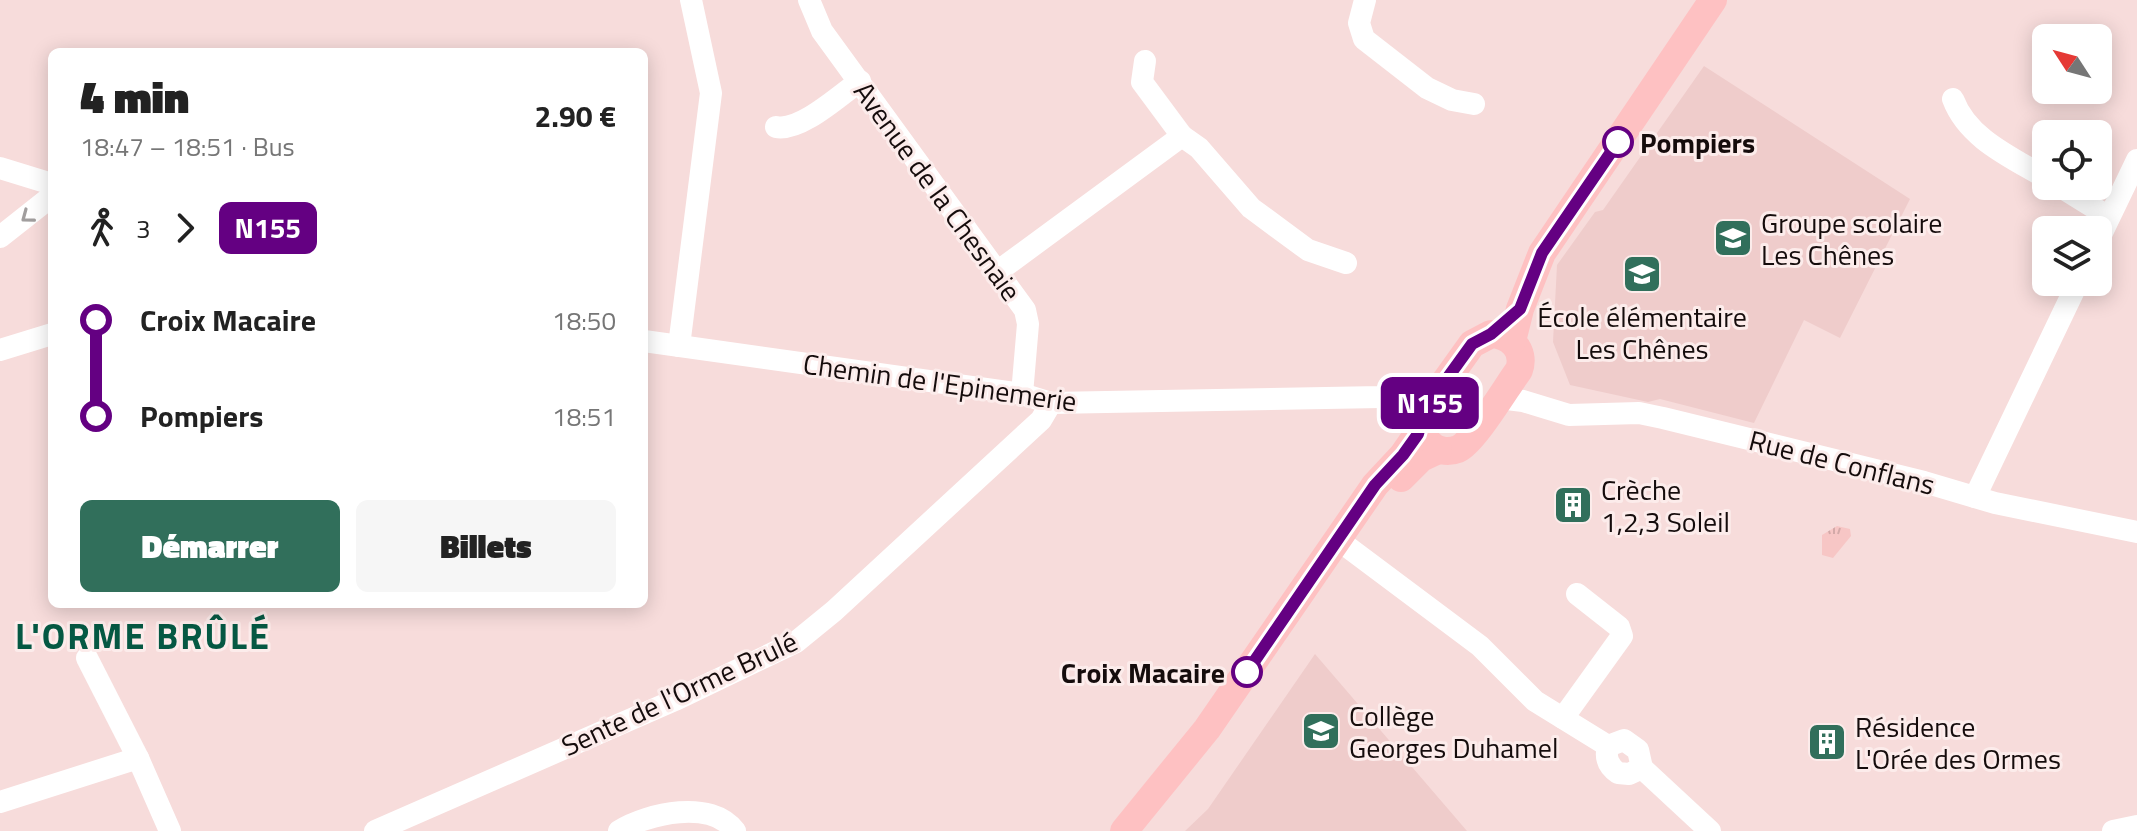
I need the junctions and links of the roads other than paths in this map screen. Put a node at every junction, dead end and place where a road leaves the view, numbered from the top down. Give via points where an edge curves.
1 (691, 0) edge
2 (809, 0) edge
3 (1365, 0) edge
4 (1713, 0) edge
5 (1145, 61) dead end
6 (860, 81) junction
7 (1953, 99) dead end
8 (1474, 104) dead end
9 (776, 127) dead end
10 (1182, 136) junction
11 (2137, 160) edge
12 (0, 168) edge
13 (2032, 169) edge
14 (48, 183) edge
15 (48, 199) edge
16 (2082, 200) edge
17 (2107, 216) edge
18 (2109, 216) edge
19 (0, 237) edge
20 (1346, 263) dead end
21 (997, 272) junction
22 (2071, 296) edge
23 (48, 335) edge
24 (1501, 338) junction
25 (648, 342) edge
26 (679, 346) junction
27 (0, 350) edge
28 (1519, 370) junction
29 (1437, 393) junction
30 (1022, 394) junction
31 (1381, 397) junction
32 (1499, 398) junction
33 (1051, 403) junction
34 (1545, 407) junction
35 (1423, 440) junction
36 (1975, 497) junction
37 (2137, 532) edge
38 (1344, 544) junction
39 (1577, 594) dead end
40 (87, 658) dead end
41 (1563, 718) junction
42 (138, 758) junction
43 (0, 802) edge
44 (2137, 826) edge
45 (170, 831) edge
46 (375, 831) edge
47 (619, 831) edge
48 (735, 831) edge
49 (1124, 831) edge
50 (1140, 831) edge
51 (1710, 831) edge
52 (2113, 831) edge

1 - 26 street via 711,93
2 - 6 street, Avenue de la Chesnaie via 822,31
3 - 8 street via 1359,23 1364,39 1427,88
4 - 24 main road via 1542,253 1520,309
5 - 10 street via 1142,82
6 - 9 street via 798,125
6 - 21 street, Avenue de la Chesnaie
7 - 13 street via 1976,135
10 - 20 street via 1251,208 1308,250
10 - 21 street
11 - 18 street
12 - 14 street
15 -> 19 street
16 - 17 street
21 - 30 street, Avenue de la Chesnaie via 1025,310 1028,324
22 - 36 street
23 - 27 street
24 - 28 main road via 1520,354
24 - 29 main road via 1472,344
25 - 26 street, Chemin de l'Epinemerie
26 - 30 street, Chemin de l'Epinemerie
28 - 32 main road
28 - 34 street
29 - 31 street, Chemin de l'Epinemerie
29 - 35 main road
30 - 33 street, Chemin de l'Epinemerie
31 - 33 street, Chemin de l'Epinemerie
31 - 35 street, Chemin de l'Epinemerie via 1413,407
32 - 34 street, Rue de Conflans
32 - 35 main road via 1467,443 1452,451
33 - 46 street, Sente de l'Orme Brulé via 1041,420 796,642
34 - 36 street, Rue de Conflans via 1569,415 1663,418
35 - 38 main road via 1375,485
36 - 37 street, Rue de Conflans
38 - 41 street via 1480,646 1535,701
38 - 49 main road
38 - 50 main road via 1211,743
39 - 41 street via 1615,623 1622,636
40 - 42 street
41 - 51 street via 1608,746 1609,764 1618,773 1642,768
42 - 43 street
42 - 45 street
44 - 52 street
47 - 48 street via 653,816 701,812 723,818

